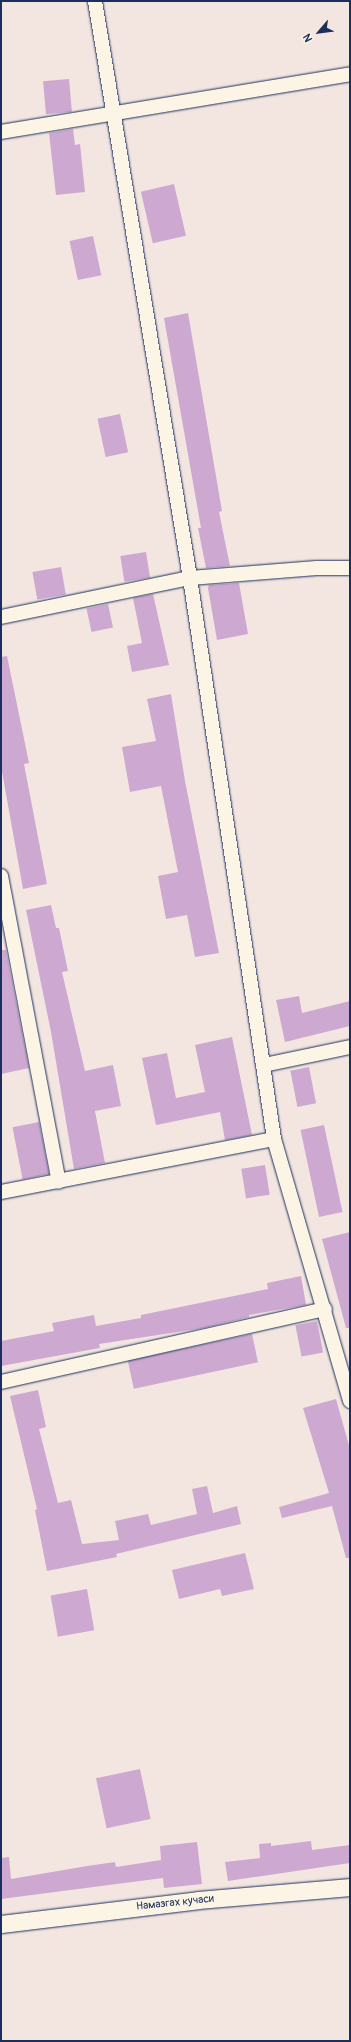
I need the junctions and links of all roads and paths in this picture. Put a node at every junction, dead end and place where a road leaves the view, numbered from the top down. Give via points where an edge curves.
1 (95, 1) edge
2 (350, 74) edge
3 (112, 115) junction
4 (1, 132) edge
5 (350, 568) edge
6 (190, 578) junction
7 (1, 617) edge
8 (1, 876) edge
9 (350, 1047) edge
10 (264, 1065) junction
11 (274, 1138) junction
12 (59, 1182) junction
13 (1, 1192) edge
14 (325, 1309) junction
15 (1, 1382) edge
16 (350, 1401) edge
17 (350, 1887) edge
18 (1, 1924) edge

1 - 3 street
2 - 3 street
3 - 4 street
3 - 6 street
5 - 6 street via 317,568
6 - 7 street
6 - 10 street
8 - 12 street
9 - 10 street
10 - 11 street
11 - 12 street
11 - 14 street
12 - 13 street
14 - 15 street
14 - 16 street
17 - 18 street, Намазгах кучаси via 198,1900

